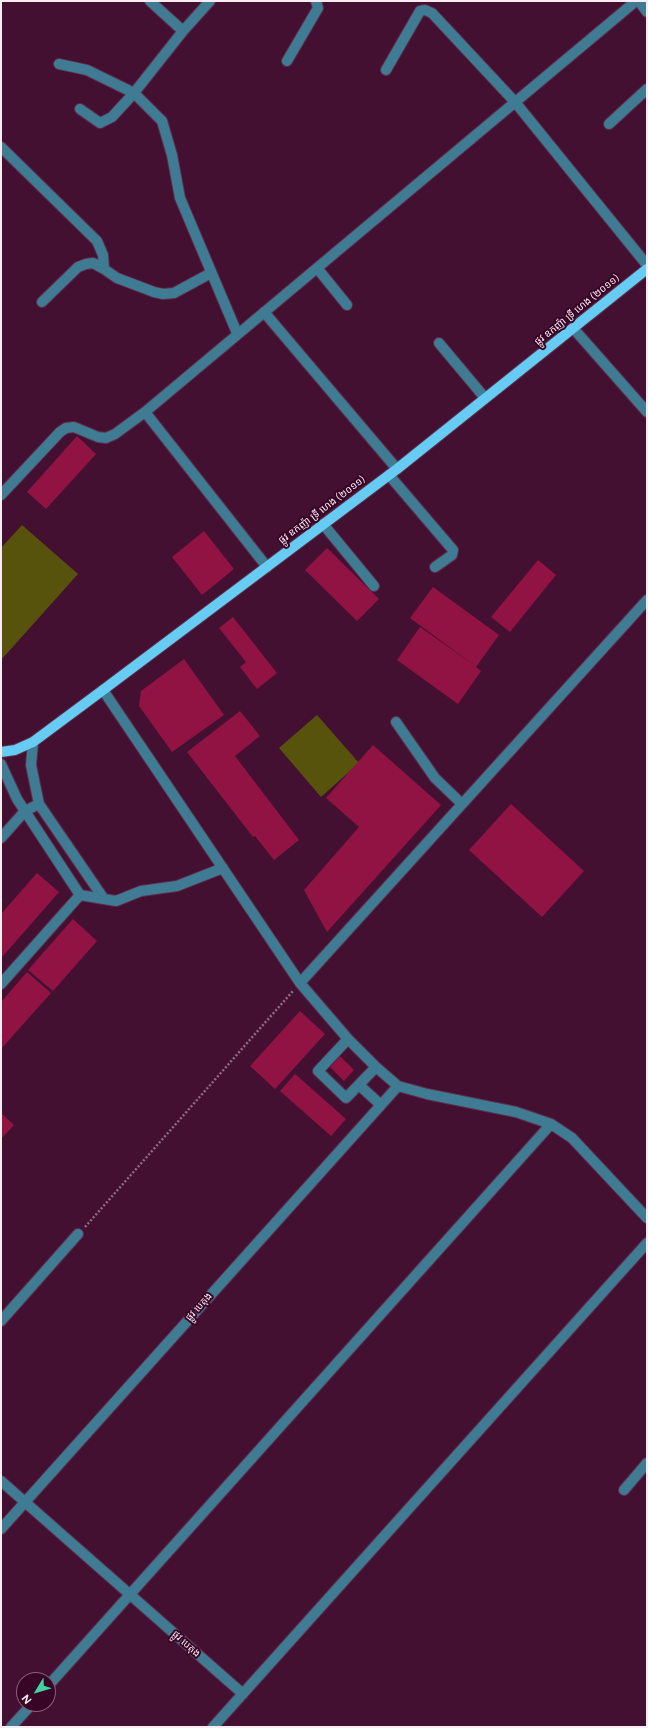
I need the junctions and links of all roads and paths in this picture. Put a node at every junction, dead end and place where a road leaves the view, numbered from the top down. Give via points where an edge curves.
1 (150, 1) edge
2 (210, 1) edge
3 (316, 1) edge
4 (637, 1) edge
5 (647, 12) edge
6 (183, 30) junction
7 (287, 61) dead end
8 (59, 64) dead end
9 (386, 70) dead end
10 (647, 89) edge
11 (134, 93) junction
12 (515, 102) junction
13 (80, 109) dead end
14 (609, 124) dead end
15 (1, 147) edge
16 (647, 265) edge
17 (317, 268) junction
18 (104, 269) junction
19 (647, 269) edge
20 (211, 273) junction
21 (42, 302) dead end
22 (347, 305) dead end
23 (264, 312) junction
24 (573, 328) junction
25 (237, 333) junction
26 (439, 343) dead end
27 (485, 398) junction
28 (145, 412) junction
29 (647, 412) edge
30 (393, 472) junction
31 (1, 495) edge
32 (323, 524) junction
33 (267, 567) junction
34 (435, 567) dead end
35 (374, 586) dead end
36 (647, 600) edge
37 (103, 690) junction
38 (396, 722) dead end
39 (33, 742) junction
40 (1, 752) edge
41 (1, 764) edge
42 (39, 804) junction
43 (462, 804) junction
44 (25, 811) junction
45 (1, 838) edge
46 (223, 868) junction
47 (80, 895) junction
48 (104, 899) junction
49 (300, 983) junction
50 (1, 984) edge
51 (348, 1039) junction
52 (376, 1067) junction
53 (359, 1085) junction
54 (398, 1086) junction
55 (381, 1105) junction
56 (551, 1124) junction
57 (647, 1218) edge
58 (78, 1234) joint
59 (647, 1243) edge
60 (1, 1321) edge
61 (647, 1463) edge
62 (1, 1481) edge
63 (624, 1490) dead end
64 (25, 1502) junction
65 (1, 1529) edge
66 (130, 1594) junction
67 (56, 1677) edge
68 (243, 1694) junction
69 (25, 1712) edge
70 (11, 1727) edge
71 (213, 1727) edge

1 - 6 street
2 - 6 street
3 - 7 street via 318,8
4 - 5 street
4 - 12 street
6 - 11 street
8 - 11 street via 87,70
9 - 12 street via 420,11 426,10 432,13
10 - 14 street
11 - 13 street via 112,117 100,123
11 - 20 street via 162,121 180,198
12 - 16 street
12 - 17 street
15 - 18 street via 97,241 103,254
17 - 22 street
17 - 23 street
18 - 20 street via 117,278 163,294 174,293
18 - 21 street via 93,263 78,267
19 - 24 main road, ផ្លូវ ឧកញ៉ា ទ្រី ហេង (២០១១)
20 - 25 street
23 - 25 street
23 - 30 street
24 - 27 main road, ផ្លូវ ឧកញ៉ា ទ្រី ហេង (២០១១)
24 - 29 street
25 - 28 street
26 - 27 street
27 - 30 main road, ផ្លូវ ឧកញ៉ា ទ្រី ហេង (២០១១)
28 - 31 street via 106,438 74,427 66,428
28 - 33 street
30 - 32 main road, ផ្លូវ ឧកញ៉ា ទ្រី ហេង (២០១១)
30 - 34 street via 452,550 452,555
32 - 33 main road, ផ្លូវ ឧកញ៉ា ទ្រី ហេង (២០១១)
32 - 35 street
33 - 37 main road, ផ្លូវ ឧកញ៉ា ទ្រី ហេង (២០១១)
36 - 43 street
37 - 39 main road, ផ្លូវ ឧកញ៉ា ទ្រី ហេង (២០១១)
37 - 46 street
38 - 43 street via 435,778
39 - 40 main road, ផ្លូវ ឧកញ៉ា ទ្រី ហេង (២០១១) via 15,750
39 - 42 street via 31,765
41 - 44 street
42 - 44 street
42 - 48 street
43 - 49 street
44 - 45 street
44 - 47 street
46 - 48 street via 177,886 141,891 116,901
46 - 49 street
47 - 48 street
47 - 50 street
49 - 51 street
49 - 58 path
51 - 52 street
51 - 53 street via 318,1071 346,1098
52 - 53 street
52 - 54 street
53 - 55 street
54 - 55 street, ផ្លូវ បេតុង
54 - 56 street via 516,1112
55 - 64 street, ផ្លូវ បេតុង
56 - 57 street via 572,1138
56 - 66 street
58 - 60 street
59 - 68 street
61 - 63 street
62 - 64 street, ផ្លូវ បេតុង
64 - 65 street, ផ្លូវ បេតុង
64 - 66 street, ផ្លូវ បេតុង
66 - 67 street
66 - 68 street, ផ្លូវ បេតុង
68 - 71 street
69 - 70 street

